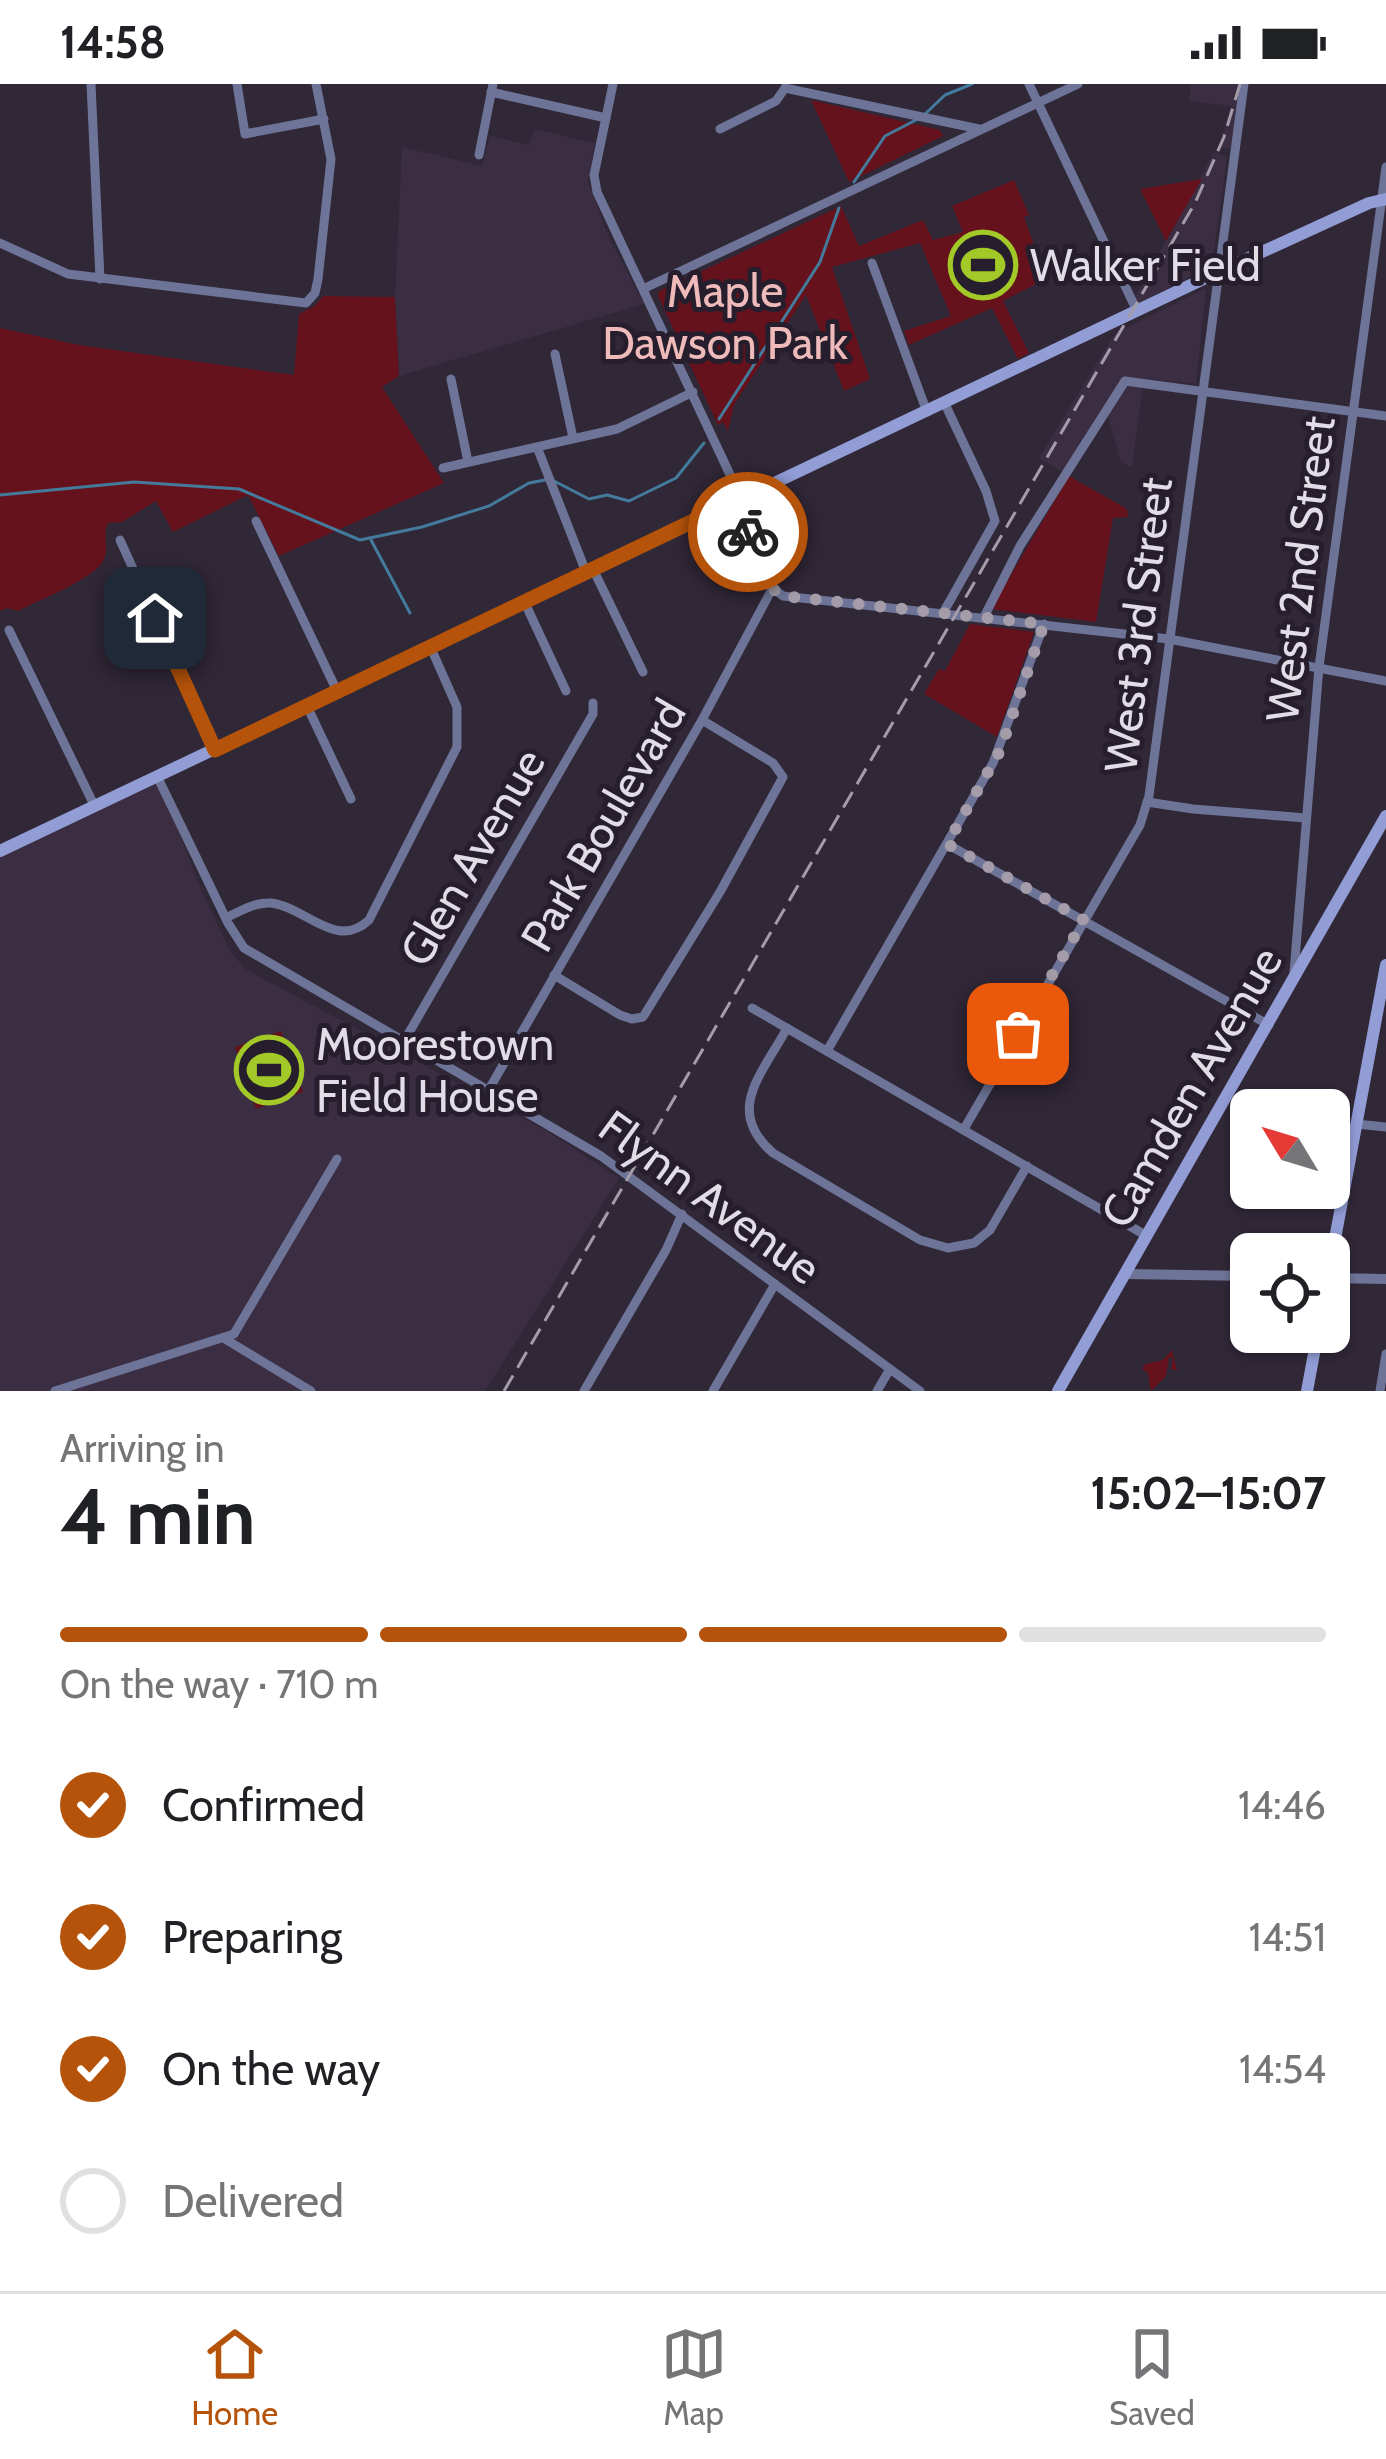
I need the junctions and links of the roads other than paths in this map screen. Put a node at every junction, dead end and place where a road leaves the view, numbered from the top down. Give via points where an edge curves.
1 (91, 84) edge
2 (237, 84) edge
3 (316, 84) edge
4 (613, 84) edge
5 (1029, 84) edge
6 (1078, 84) edge
7 (1244, 84) edge
8 (785, 86) edge
9 (492, 88) edge
10 (1038, 104) junction
11 (324, 118) junction
12 (606, 118) junction
13 (946, 122) junction
14 (720, 129) dead end
15 (981, 129) junction
16 (950, 145) junction
17 (479, 154) dead end
18 (1386, 167) edge
19 (1384, 199) edge
20 (0, 243) edge
21 (872, 263) dead end
22 (1216, 274) junction
23 (100, 279) junction
24 (645, 288) junction
25 (1137, 311) junction
26 (555, 354) dead end
27 (451, 379) dead end
28 (1201, 391) junction
29 (693, 392) junction
30 (945, 404) junction
31 (1353, 411) junction
32 (927, 412) junction
33 (1386, 416) edge
34 (573, 438) junction
35 (537, 447) junction
36 (468, 462) junction
37 (443, 468) dead end
38 (738, 500) junction
39 (256, 521) dead end
40 (120, 540) dead end
41 (590, 571) junction
42 (772, 589) junction
43 (524, 602) junction
44 (943, 613) junction
45 (984, 617) junction
46 (1044, 624) junction
47 (9, 630) dead end
48 (1169, 639) junction
49 (430, 646) junction
50 (1319, 667) junction
51 (643, 672) dead end
52 (1386, 681) edge
53 (337, 691) junction
54 (566, 691) dead end
55 (593, 703) dead end
56 (306, 704) junction
57 (702, 720) junction
58 (215, 750) junction
59 (158, 778) junction
60 (351, 799) dead end
61 (1148, 802) junction
62 (95, 807) junction
63 (1386, 817) edge
64 (1306, 818) junction
65 (947, 844) junction
66 (0, 851) edge
67 (226, 918) junction
68 (1084, 920) junction
69 (1386, 965) edge
70 (554, 975) junction
71 (1294, 981) junction
72 (752, 1008) dead end
73 (1269, 1024) junction
74 (787, 1028) junction
75 (403, 1042) junction
76 (827, 1051) junction
77 (488, 1091) junction
78 (1356, 1124) junction
79 (1386, 1127) edge
80 (964, 1129) junction
81 (337, 1159) dead end
82 (1027, 1166) junction
83 (682, 1214) junction
84 (1336, 1233) edge
85 (1147, 1236) junction
86 (1126, 1274) junction
87 (1230, 1276) edge
88 (1350, 1276) edge
89 (1386, 1279) edge
90 (775, 1284) junction
91 (225, 1339) junction
92 (1314, 1353) edge
93 (1386, 1354) edge
94 (890, 1369) junction
95 (55, 1391) edge
96 (311, 1391) edge
97 (584, 1391) edge
98 (713, 1391) edge
99 (878, 1391) edge
100 (920, 1391) edge
101 (1058, 1391) edge
102 (1306, 1391) edge
103 (1380, 1391) edge

1 - 23 street
2 - 11 street via 245,134
3 - 11 street
4 - 12 street
5 - 10 street
6 - 10 street
7 - 22 street, West 3rd Street
8 - 13 street
8 - 14 street via 776,101
9 - 12 street
9 - 17 street
10 - 15 street
10 - 25 street
11 - 23 street via 331,160 318,279 306,303
12 - 24 street via 597,191
13 - 15 street
13 - 16 street
15 - 16 street
16 - 24 street
18 - 19 street, West 2nd Street
19 - 22 main road
19 - 31 street, West 2nd Street
20 - 23 street via 50,268
21 - 32 street
22 - 25 main road
22 - 28 street, West 3rd Street
24 - 29 street
25 - 30 main road
26 - 34 street
27 - 36 street
28 - 31 street
28 - 45 street via 1125,381
28 - 48 street, West 3rd Street
29 - 34 street via 626,426
29 - 38 street
30 - 32 main road
30 - 44 street via 995,520
31 - 33 street
31 - 50 street, West 2nd Street
32 - 38 main road
34 - 35 street
35 - 36 street
35 - 41 street
36 - 37 street
38 - 41 main road
38 - 42 street
39 - 53 street
40 - 58 street
41 - 43 main road
41 - 51 street
42 - 44 street via 789,598
42 - 57 street, Park Boulevard
43 - 49 main road
43 - 54 street
44 - 45 street
45 - 46 street
46 - 48 street
46 - 65 street via 1000,751
47 - 62 street
48 - 50 street
48 - 61 street, West 3rd Street
49 - 53 main road
49 - 67 street via 455,699 457,747 369,920 340,932 270,903
50 - 52 street
50 - 64 street, West 2nd Street
53 - 56 main road
55 - 75 street, Glen Avenue
56 - 58 main road
56 - 60 street
57 - 70 street, Park Boulevard
57 - 70 street via 778,767 782,782 658,997 646,1015 620,1015
58 - 59 main road
59 - 62 main road
59 - 67 street, Flynn Avenue
61 - 64 street
61 - 68 street, West 3rd Street
62 - 66 main road
63 - 71 main road, Camden Avenue
64 - 71 street, West 2nd Street
65 - 68 street
65 - 76 street
67 - 75 street, Flynn Avenue via 255,956
68 - 73 street
68 - 80 street, West 3rd Street
69 - 78 main road
70 - 77 street, Park Boulevard
71 - 73 main road, Camden Avenue
72 - 74 street
73 - 85 main road, Camden Avenue
74 - 76 street
74 - 82 street via 752,1091 756,1136 900,1229 940,1247 974,1243 995,1224
75 - 77 street, Flynn Avenue
76 - 80 street
77 - 83 street, Flynn Avenue
78 - 79 street
78 - 84 main road
80 - 82 street
81 - 91 street
82 - 85 street
83 - 90 street, Flynn Avenue
83 - 97 street
85 - 86 main road, Camden Avenue
86 - 87 street
86 - 101 main road, Camden Avenue
88 - 89 street
90 - 94 street, Flynn Avenue
90 - 98 street
91 - 95 street
91 - 96 street
92 - 102 main road
93 - 103 street
94 - 99 street
94 - 100 street, Flynn Avenue

